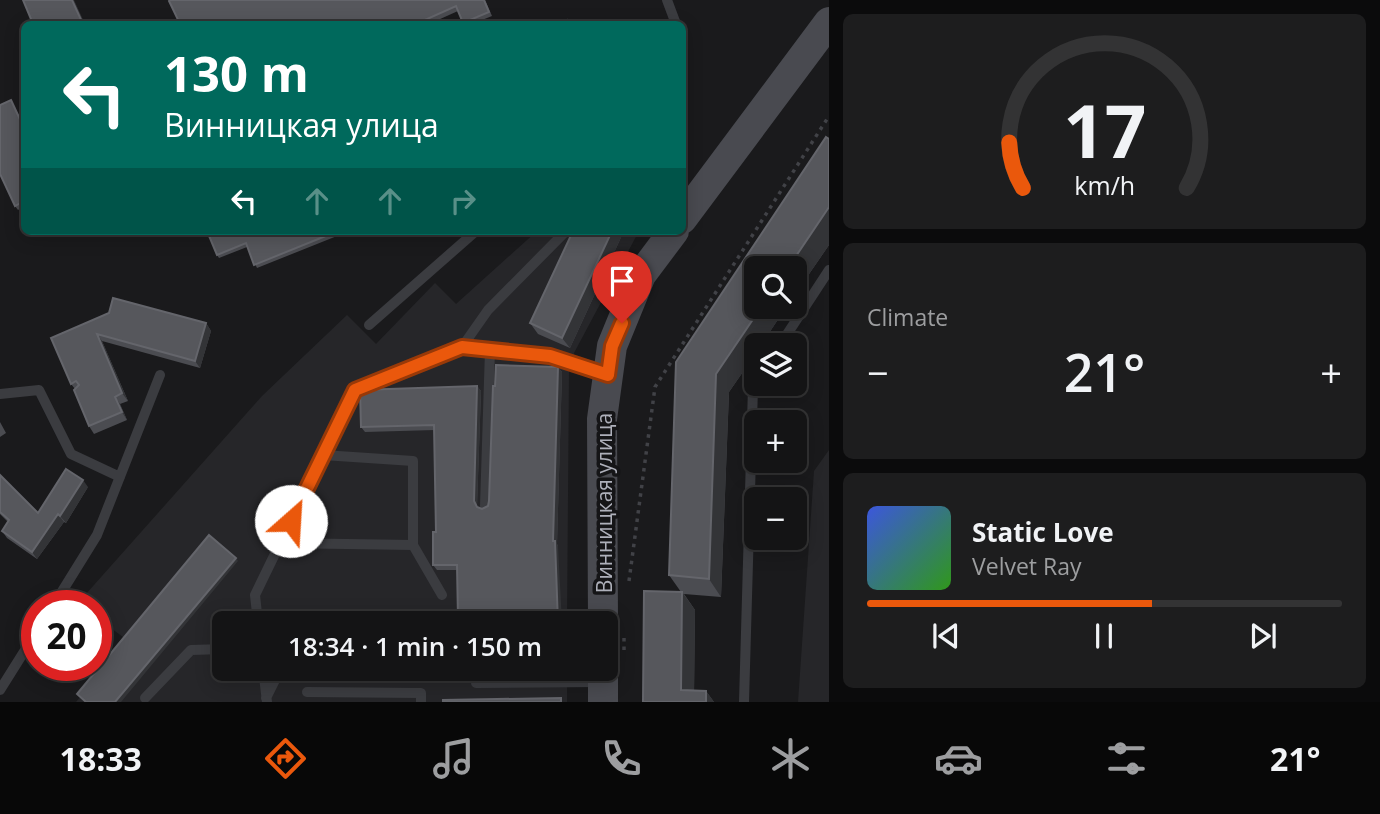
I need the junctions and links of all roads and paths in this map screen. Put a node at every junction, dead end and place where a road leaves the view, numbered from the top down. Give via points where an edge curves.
1 (667, 0) edge
2 (675, 21) edge
3 (827, 30) edge
4 (829, 116) edge
5 (686, 214) edge
6 (471, 235) edge
7 (562, 235) edge
8 (671, 235) edge
9 (829, 270) edge
10 (369, 325) dead end
11 (788, 333) edge
12 (462, 347) junction
13 (490, 351) junction
14 (160, 375) dead end
15 (608, 375) junction
16 (0, 394) edge
17 (753, 396) edge
18 (323, 455) junction
19 (120, 477) junction
20 (485, 506) edge
21 (280, 543) junction
22 (413, 545) junction
23 (63, 590) edge
24 (628, 594) dead end
25 (442, 595) dead end
26 (257, 611) edge
27 (612, 611) edge
28 (212, 649) edge
29 (21, 657) edge
30 (265, 681) edge
31 (275, 681) edge
32 (529, 681) edge
33 (476, 683) dead end
34 (0, 690) edge
35 (307, 692) dead end
36 (145, 698) dead end
37 (267, 700) edge
38 (421, 702) edge
39 (744, 702) edge

1 - 2 lane
3 - 5 street
4 - 24 path via 655,387
6 - 10 lane
7 - 12 lane via 488,310
8 - 15 street, Винницкая улица via 642,275 612,346
9 - 11 lane
12 - 13 lane
12 - 18 lane via 355,390
13 - 15 lane via 550,356
13 - 20 lane
14 - 19 lane
15 - 27 street, Винницкая улица via 602,419
16 - 19 lane via 39,390 71,454
17 - 39 lane
18 - 21 lane
18 - 22 lane via 413,461
19 - 23 lane via 97,535
21 - 22 lane
21 - 26 lane via 255,595
22 - 25 lane
28 - 36 lane via 191,650
29 - 34 lane
30 - 37 lane
31 - 37 lane
32 - 33 lane
35 - 38 lane via 421,693

